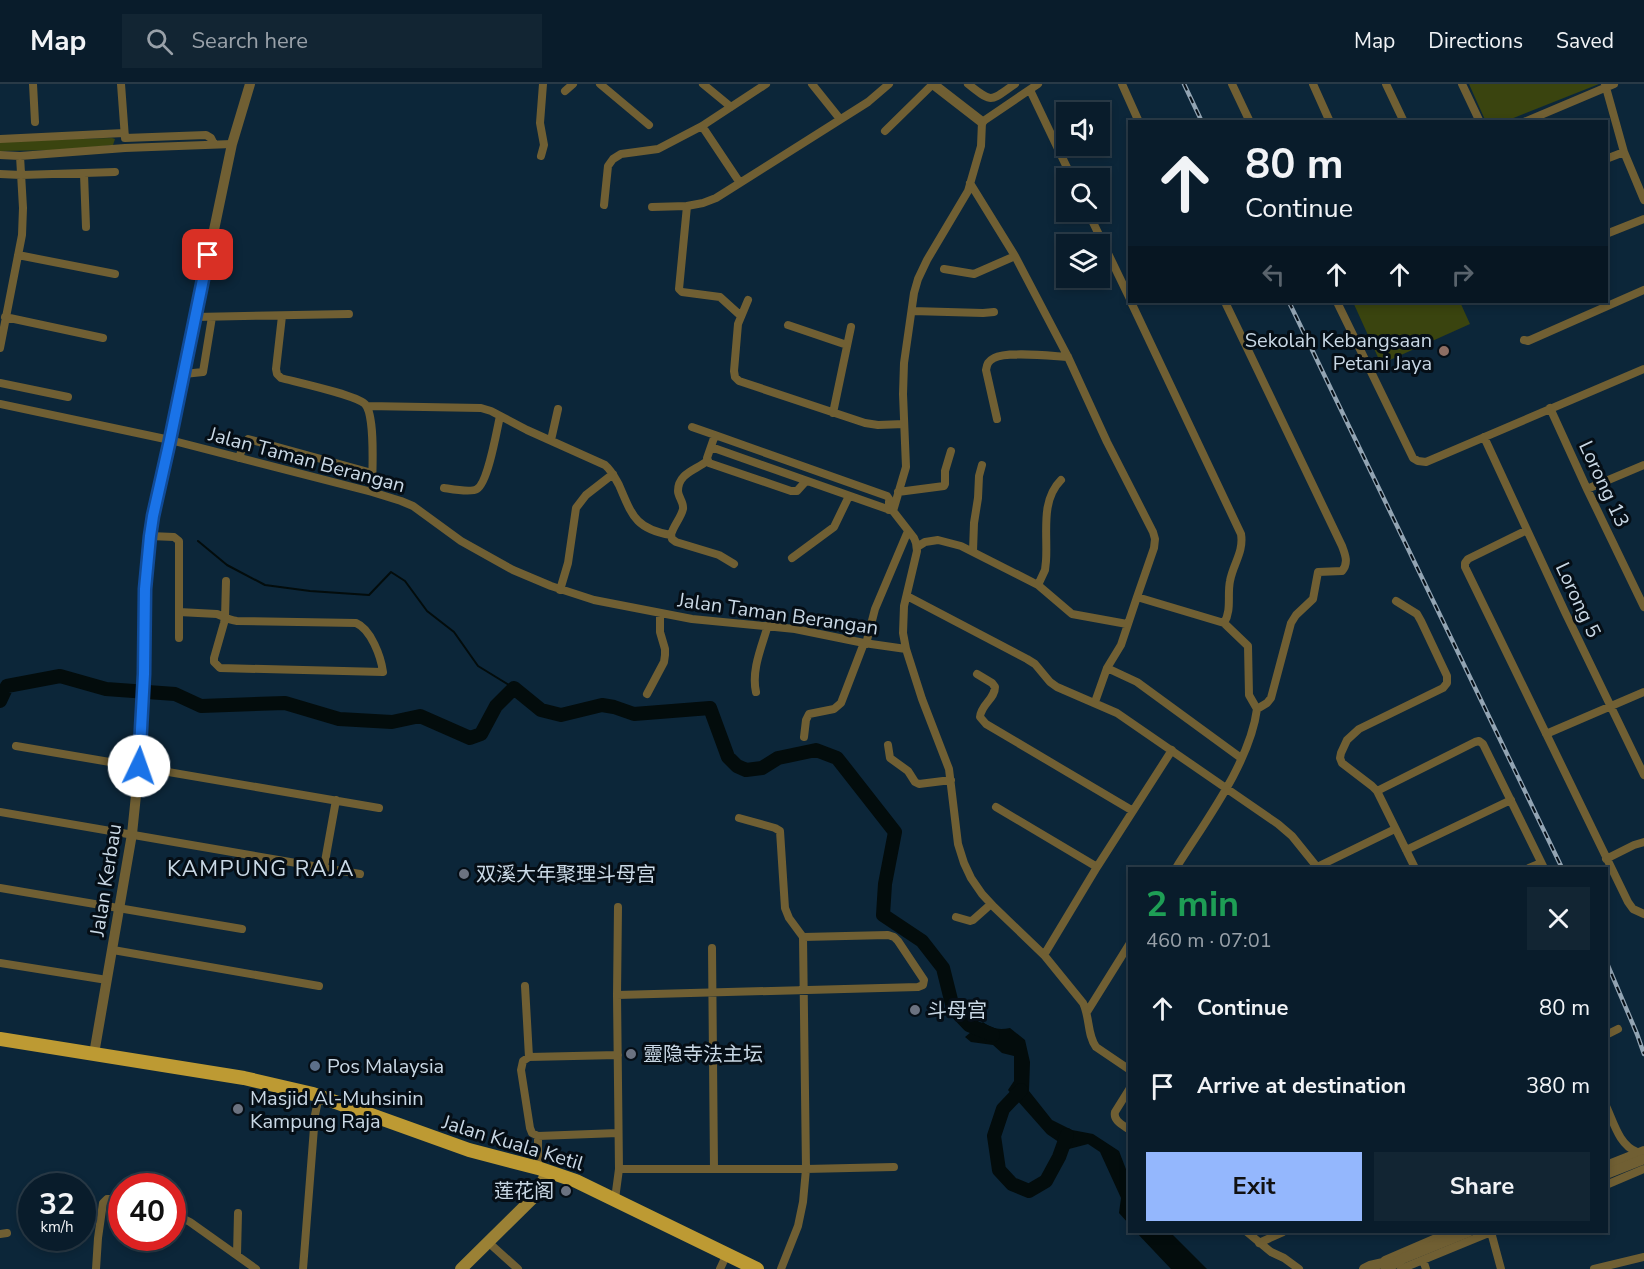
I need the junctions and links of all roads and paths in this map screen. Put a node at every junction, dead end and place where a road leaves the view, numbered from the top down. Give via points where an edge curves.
1 (33, 84) edge
2 (121, 84) edge
3 (250, 84) edge
4 (543, 84) edge
5 (573, 84) edge
6 (600, 84) edge
7 (703, 84) edge
8 (766, 84) edge
9 (812, 84) edge
10 (889, 84) edge
11 (933, 84) edge
12 (968, 84) edge
13 (1015, 84) edge
14 (1038, 84) edge
15 (1122, 84) edge
16 (1232, 84) edge
17 (1313, 84) edge
18 (1386, 84) edge
19 (1462, 84) edge
20 (1608, 85) edge
21 (1030, 90) junction
22 (565, 91) dead end
23 (731, 107) junction
24 (840, 119) junction
25 (1138, 120) edge
26 (1249, 120) edge
27 (1329, 120) edge
28 (1403, 120) edge
29 (1479, 120) edge
30 (1529, 120) edge
31 (36, 122) dead end
32 (982, 122) junction
33 (649, 124) dead end
34 (702, 126) junction
35 (885, 131) dead end
36 (0, 139) edge
37 (125, 140) junction
38 (232, 144) junction
39 (1624, 152) junction
40 (0, 155) edge
41 (20, 156) junction
42 (541, 156) dead end
43 (1608, 158) edge
44 (1067, 168) edge
45 (115, 172) dead end
46 (0, 174) edge
47 (84, 174) junction
48 (21, 175) junction
49 (740, 183) junction
50 (970, 183) junction
51 (1644, 200) edge
52 (604, 206) dead end
53 (687, 206) junction
54 (652, 207) dead end
55 (1644, 219) edge
56 (1093, 222) edge
57 (86, 227) dead end
58 (1608, 233) edge
59 (18, 255) junction
60 (1015, 256) junction
61 (944, 269) dead end
62 (115, 274) dead end
63 (1644, 290) edge
64 (1128, 296) edge
65 (748, 300) dead end
66 (1131, 303) edge
67 (1225, 303) edge
68 (1338, 303) edge
69 (912, 311) junction
70 (994, 312) dead end
71 (349, 314) dead end
72 (282, 316) junction
73 (741, 316) junction
74 (6, 317) junction
75 (195, 317) junction
76 (212, 317) junction
77 (788, 325) dead end
78 (851, 327) dead end
79 (103, 338) dead end
80 (1524, 340) dead end
81 (847, 345) junction
82 (0, 348) edge
83 (1068, 357) junction
84 (1644, 369) edge
85 (184, 374) junction
86 (0, 383) edge
87 (68, 397) dead end
88 (0, 404) edge
89 (367, 406) junction
90 (1550, 408) junction
91 (558, 409) dead end
92 (833, 413) junction
93 (500, 416) junction
94 (998, 419) dead end
95 (904, 424) junction
96 (692, 427) dead end
97 (715, 435) junction
98 (1484, 437) junction
99 (170, 440) junction
100 (551, 440) junction
101 (711, 447) junction
102 (951, 452) dead end
103 (239, 458) junction
104 (707, 461) junction
105 (982, 465) dead end
106 (1644, 465) edge
107 (372, 472) junction
108 (613, 474) junction
109 (1060, 480) dead end
110 (806, 481) junction
111 (444, 488) dead end
112 (1587, 489) junction
113 (372, 492) junction
114 (898, 492) junction
115 (849, 496) junction
116 (891, 510) junction
117 (1527, 530) junction
118 (908, 531) junction
119 (670, 535) junction
120 (150, 536) junction
121 (917, 547) junction
122 (973, 552) junction
123 (792, 558) dead end
124 (734, 564) dead end
125 (226, 581) dead end
126 (1038, 585) junction
127 (560, 590) junction
128 (907, 596) junction
129 (1137, 597) junction
130 (1396, 601) dead end
131 (1644, 607) edge
132 (179, 612) junction
133 (660, 614) junction
134 (225, 618) junction
135 (1224, 623) junction
136 (1127, 624) junction
137 (768, 625) junction
138 (179, 638) dead end
139 (865, 644) junction
140 (906, 649) junction
141 (1107, 668) junction
142 (977, 674) dead end
143 (756, 692) dead end
144 (1644, 692) edge
145 (646, 694) dead end
146 (1095, 702) junction
147 (1611, 706) junction
148 (1257, 710) junction
149 (1546, 734) junction
150 (804, 737) dead end
151 (888, 745) dead end
152 (16, 746) dead end
153 (1172, 750) junction
154 (1241, 758) junction
155 (139, 766) junction
156 (1643, 772) edge
157 (951, 780) junction
158 (1226, 788) junction
159 (1377, 791) junction
160 (336, 800) junction
161 (1511, 800) junction
162 (996, 807) dead end
163 (379, 808) dead end
164 (1132, 811) junction
165 (0, 812) edge
166 (739, 818) dead end
167 (1395, 829) junction
168 (132, 834) junction
169 (1644, 842) edge
170 (1406, 850) junction
171 (1606, 859) junction
172 (1329, 865) edge
173 (1543, 866) edge
174 (324, 867) junction
175 (1097, 867) junction
176 (1177, 867) edge
177 (1315, 867) edge
178 (1414, 867) edge
179 (360, 874) dead end
180 (0, 888) edge
181 (991, 904) junction
182 (618, 907) dead end
183 (120, 909) junction
184 (1644, 914) edge
185 (956, 917) dead end
186 (242, 929) dead end
187 (803, 937) junction
188 (1128, 946) edge
189 (712, 948) dead end
190 (113, 950) junction
191 (1044, 955) junction
192 (0, 963) edge
193 (107, 980) junction
194 (525, 986) dead end
195 (319, 987) dead end
196 (805, 989) junction
197 (713, 992) junction
198 (617, 995) junction
199 (1087, 1012) junction
200 (1618, 1029) dead end
201 (1608, 1034) edge
202 (0, 1039) edge
203 (94, 1054) junction
204 (618, 1055) junction
205 (529, 1057) junction
206 (1128, 1069) edge
207 (1128, 1091) edge
208 (319, 1096) junction
209 (1608, 1111) edge
210 (1128, 1129) edge
211 (618, 1133) junction
212 (538, 1136) junction
213 (1621, 1140) junction
214 (1642, 1154) edge
215 (1617, 1160) junction
216 (1608, 1164) edge
217 (894, 1167) dead end
218 (543, 1169) junction
219 (619, 1169) junction
220 (714, 1169) junction
221 (806, 1169) junction
222 (1644, 1169) edge
223 (1608, 1173) edge
224 (1608, 1184) edge
225 (108, 1199) edge
226 (615, 1199) junction
227 (238, 1213) dead end
228 (186, 1220) edge
229 (1248, 1233) edge
230 (1281, 1233) edge
231 (1448, 1233) edge
232 (1466, 1233) edge
233 (1489, 1233) edge
234 (1491, 1233) edge
235 (488, 1242) junction
236 (1259, 1243) junction
237 (727, 1254) junction
238 (237, 1256) junction
239 (1644, 1257) edge
240 (1403, 1264) edge
241 (1425, 1264) edge
242 (1367, 1268) edge
243 (96, 1269) edge
244 (255, 1269) edge
245 (303, 1269) edge
246 (461, 1269) edge
247 (518, 1269) edge
248 (720, 1269) edge
249 (757, 1269) edge
250 (780, 1269) edge
251 (1299, 1269) edge
252 (1386, 1269) edge
253 (1501, 1269) edge
254 (1594, 1269) edge

1 - 31 street
2 - 37 street
3 - 38 street, Jalan Kerbau
4 - 42 street
5 - 22 street
6 - 33 street
7 - 23 street
8 - 23 street
9 - 24 street
10 - 24 street
11 - 32 street
11 - 35 street
12 - 13 street via 990,99
14 - 21 street
15 - 25 street
16 - 26 street
17 - 27 street
18 - 28 street
19 - 29 street
20 - 30 street
20 - 39 street
21 - 32 street
21 - 44 street
23 - 34 street
24 - 49 street
32 - 50 street via 981,146
34 - 49 street
34 - 52 street via 658,149 621,154 613,159
36 - 37 street
37 - 38 street
37 - 41 street
38 - 75 street, Jalan Kerbau
39 - 43 street
39 - 51 street
40 - 41 street
41 - 48 street
45 - 47 street
46 - 48 street
47 - 48 street
47 - 57 street
48 - 59 street via 23,222
49 - 53 street via 710,201
50 - 60 street
50 - 69 street via 918,279
53 - 54 street
53 - 73 street via 679,289 720,297
55 - 58 street
56 - 64 street
59 - 62 street
59 - 74 street
60 - 61 street via 974,274
60 - 83 street
63 - 80 street
65 - 73 street
66 - 135 street via 1241,534 1242,549 1231,573 1229,611
67 - 148 street via 1342,546 1346,562 1342,571 1318,572 1313,600 1291,623 1271,698
68 - 98 street via 1413,458 1426,462
69 - 70 street
69 - 95 street via 904,363
71 - 72 street
72 - 76 street
72 - 89 street via 277,374
73 - 92 street via 735,377
74 - 79 street
74 - 82 street
75 - 76 street
75 - 85 street, Jalan Kerbau
76 - 85 street via 203,372
77 - 81 street
78 - 81 street
81 - 92 street
83 - 94 street via 1004,355 990,360 986,370
83 - 129 street via 1153,531 1154,548
84 - 90 street
85 - 99 street, Jalan Kerbau
86 - 87 street
88 - 99 street, Jalan Taman Berangan
89 - 93 street via 481,408
89 - 107 street via 372,423
90 - 98 street
90 - 112 street, Lorong 13
91 - 100 street
92 - 95 street via 866,423
93 - 100 street
93 - 111 street via 482,485 471,491
95 - 114 street via 906,467
96 - 97 street
97 - 101 street
97 - 116 street via 887,495
98 - 117 street, Lorong 5
99 - 103 street, Jalan Taman Berangan
99 - 120 street, Jalan Kerbau
100 - 108 street via 605,465
101 - 104 street
101 - 110 street
102 - 114 street via 944,486
103 - 107 street via 248,439
103 - 113 street, Jalan Taman Berangan
104 - 110 street via 791,490 797,491
104 - 119 street via 688,472 679,483 682,512
105 - 122 street
106 - 112 street
107 - 113 street
108 - 119 street via 636,520 655,533
108 - 127 street via 576,508
109 - 126 street via 1048,502 1046,561
110 - 115 street
112 - 131 street, Lorong 13
113 - 127 street, Jalan Taman Berangan via 413,506 475,550
114 - 116 street
115 - 116 street
115 - 123 street via 834,527
116 - 118 street
117 - 147 street, Lorong 5
117 - 149 street via 1468,559 1465,567
118 - 121 street
118 - 139 street via 875,609
119 - 124 street via 675,542 719,555
120 - 132 street via 174,537 179,541
120 - 155 street, Jalan Kerbau
121 - 122 street via 938,540
121 - 128 street
122 - 126 street
125 - 134 street
126 - 136 street via 1072,614
127 - 133 street, Jalan Taman Berangan
128 - 140 street via 903,622
128 - 146 street via 1028,659 1057,687
129 - 135 street
129 - 136 street
130 - 159 street via 1417,615 1448,679 1443,688 1359,729 1347,740 1341,753 1342,763
132 - 134 street
132 - 138 street
133 - 137 street, Jalan Taman Berangan
133 - 145 street via 664,662
134 - 134 street via 214,658 220,668 383,672 367,631 356,623
135 - 148 street via 1248,646 1249,695
136 - 141 street via 1121,645
137 - 139 street, Jalan Taman Berangan
137 - 143 street via 755,674
139 - 140 street, Jalan Taman Berangan
139 - 150 street via 841,703 834,709 809,714
140 - 157 street
141 - 146 street
141 - 154 street via 1137,682
142 - 164 street via 995,687 980,712 986,724
144 - 147 street
146 - 153 street
147 - 149 street
147 - 156 street, Lorong 5
148 - 154 street
149 - 171 street
151 - 157 street via 890,758 908,771 915,782
152 - 155 street
153 - 158 street
153 - 164 street
154 - 158 street
155 - 160 street
155 - 168 street, Jalan Kerbau
157 - 181 street via 964,863
158 - 176 street
158 - 177 street via 1292,836
159 - 161 street via 1479,741
159 - 167 street
160 - 163 street
160 - 174 street
161 - 170 street
161 - 173 street
162 - 175 street
164 - 175 street
165 - 168 street
166 - 187 street via 780,831 786,913
167 - 170 street
167 - 172 street
168 - 174 street
168 - 183 street, Jalan Kerbau
169 - 171 street
170 - 178 street
171 - 184 street via 1628,902
174 - 179 street
175 - 191 street
180 - 183 street
181 - 185 street via 973,920
181 - 191 street
182 - 198 street
183 - 186 street
183 - 190 street, Jalan Kerbau
187 - 196 street
187 - 196 street via 894,937 924,980 918,987
188 - 199 street
189 - 197 street
190 - 193 street, Jalan Kerbau
190 - 195 street
191 - 199 street
192 - 193 street
193 - 203 street, Jalan Kerbau
194 - 205 street
196 - 197 street
196 - 221 street
197 - 198 street
197 - 220 street
198 - 204 street
199 - 206 street via 1096,1047
200 - 201 street
202 - 203 main road, Jalan Kuala Ketil
203 - 208 main road, Jalan Kuala Ketil via 266,1082
204 - 205 street
204 - 211 street
205 - 212 street via 523,1061 521,1070 530,1128
207 - 210 street via 1114,1117
208 - 218 main road, Jalan Kuala Ketil via 469,1150
208 - 245 street
209 - 213 street
211 - 212 street
211 - 219 street
212 - 218 street
213 - 214 street
213 - 215 street
214 - 215 street
214 - 223 street
215 - 216 street
217 - 221 street
218 - 226 main road, Jalan Kuala Ketil
218 - 235 main road via 535,1196
219 - 220 street
219 - 226 street
220 - 221 street
221 - 250 street via 798,1226
222 - 224 street
225 - 243 street via 103,1203
226 - 237 main road, Jalan Kuala Ketil
227 - 238 street
228 - 238 street
229 - 236 street
230 - 236 street
231 - 242 street
232 - 240 street
233 - 241 street
234 - 253 street
235 - 246 main road
235 - 247 street
236 - 251 street
237 - 248 street
237 - 249 main road, Jalan Kuala Ketil
238 - 244 street
239 - 254 street
240 - 241 street
240 - 242 street
240 - 252 street

